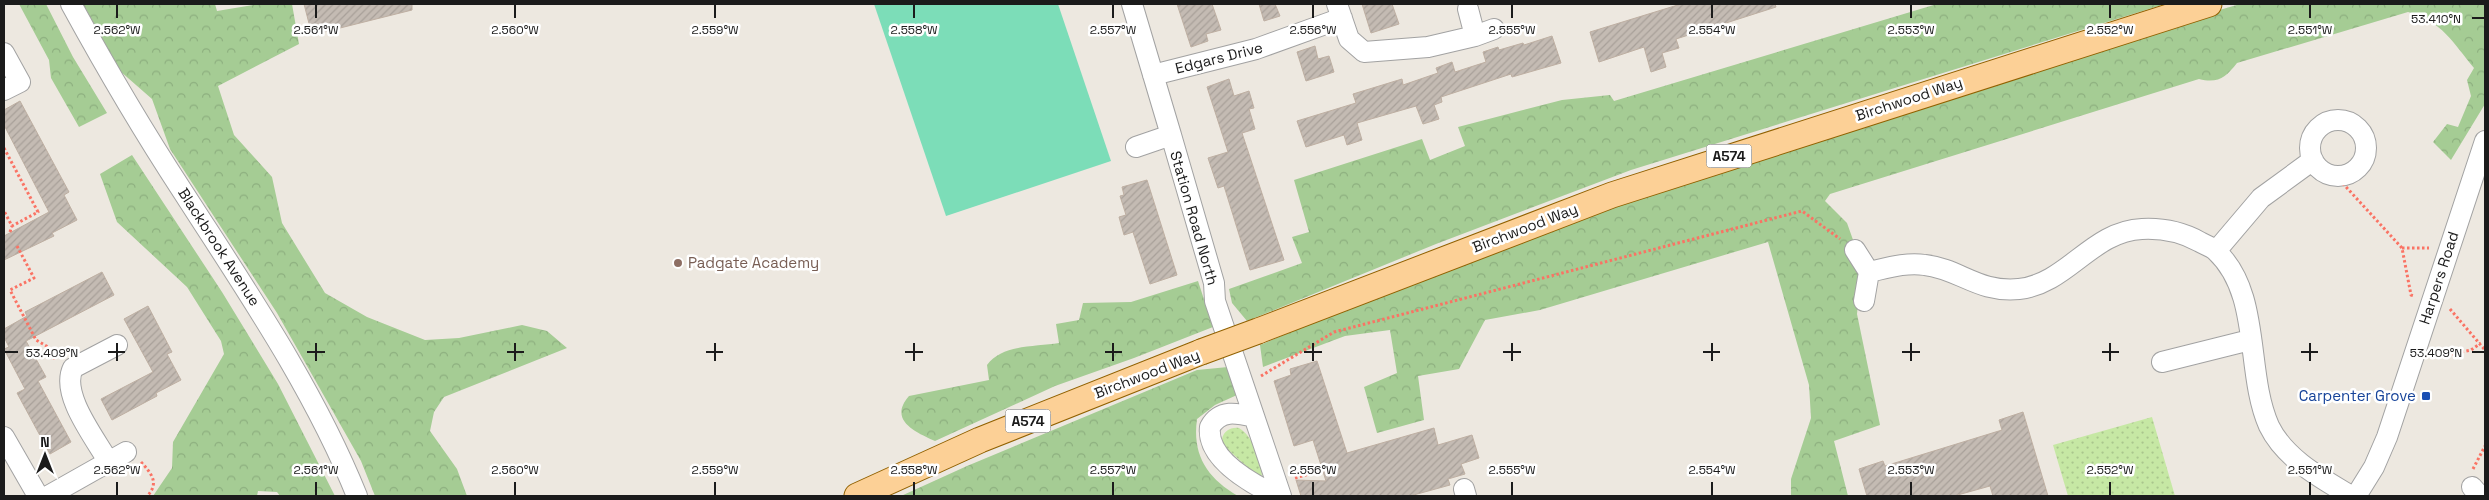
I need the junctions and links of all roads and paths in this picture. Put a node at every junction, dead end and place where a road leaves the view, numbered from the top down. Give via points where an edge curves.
1 (71, 4) edge
2 (1132, 4) edge
3 (2209, 4) edge
4 (1468, 9) dead end
5 (1340, 11) edge
6 (1494, 29) dead end
7 (1476, 36) junction
8 (4, 53) edge
9 (1153, 75) junction
10 (4, 90) edge
11 (1171, 135) junction
12 (2485, 141) edge
13 (1136, 147) dead end
14 (4, 148) edge
15 (2313, 160) junction
16 (2336, 176) junction
17 (4, 211) edge
18 (12, 226) junction
19 (10, 232) dead end
20 (17, 246) dead end
21 (2402, 248) junction
22 (2431, 248) dead end
23 (1855, 250) joint
24 (2216, 251) junction
25 (1869, 272) junction
26 (2415, 296) dead end
27 (1864, 301) dead end
28 (2446, 305) dead end
29 (2250, 340) junction
30 (2481, 343) junction
31 (117, 346) dead end
32 (2485, 350) edge
33 (2437, 357) dead end
34 (2162, 362) dead end
35 (1249, 378) junction
36 (69, 382) junction
37 (1254, 417) junction
38 (4, 437) edge
39 (2485, 446) edge
40 (126, 452) joint
41 (108, 461) junction
42 (1330, 468) dead end
43 (1282, 491) edge
44 (2476, 492) edge
45 (38, 496) edge
46 (48, 496) edge
47 (146, 496) edge
48 (357, 496) edge
49 (857, 496) edge
50 (2351, 496) edge
51 (2356, 496) edge

1 - 48 street, Blackbrook Avenue via 104,66 270,326 340,454
2 - 9 street, Station Road North
3 - 49 main road, Birchwood Way / A574, bridge via 1612,195 980,440
4 - 7 street
5 - 7 street, Edgars Drive via 1349,38 1364,52 1428,47
5 - 9 street, Edgars Drive via 1256,49
6 - 7 street, Edgars Drive
8 - 10 street via 20,82
9 - 11 street, Station Road North
11 - 13 street, Station Road North
11 - 35 street, Station Road North via 1214,283 1215,301
12 - 51 street, Harpers Road via 2387,436 2374,467
14 - 18 path via 38,212
15 - 16 street via 2318,168
15 - 16 street via 2310,143 2319,128 2334,120 2351,123 2364,136 2365,155 2354,171
15 - 24 street via 2261,198
16 - 21 path
17 - 18 path
18 - 19 path
20 - 36 path via 34,278 10,290 36,340 48,347
21 - 22 path
21 - 26 path via 2411,295
23 - 25 street
23 - 35 path via 1802,211 1334,332 1284,364
24 - 25 street via 2189,236 2162,229 2140,229 2116,233 2054,278 2018,289 1979,285 1925,265 1901,265
24 - 29 street via 2236,278 2245,302
25 - 27 street
28 - 30 path
29 - 34 street
29 - 50 street via 2263,408 2279,442 2293,457
30 - 32 path
30 - 33 path via 2471,350
31 - 36 street via 73,368
35 - 37 street, Station Road North
36 - 41 street via 72,397
37 - 43 street, Station Road North
37 - 43 street via 1236,412 1220,416 1210,427 1210,442 1218,456 1257,487
38 - 45 street
39 - 44 path via 2473,467
40 - 41 street
40 - 47 path via 136,456 152,474 154,486
41 - 46 street
42 - 43 path

